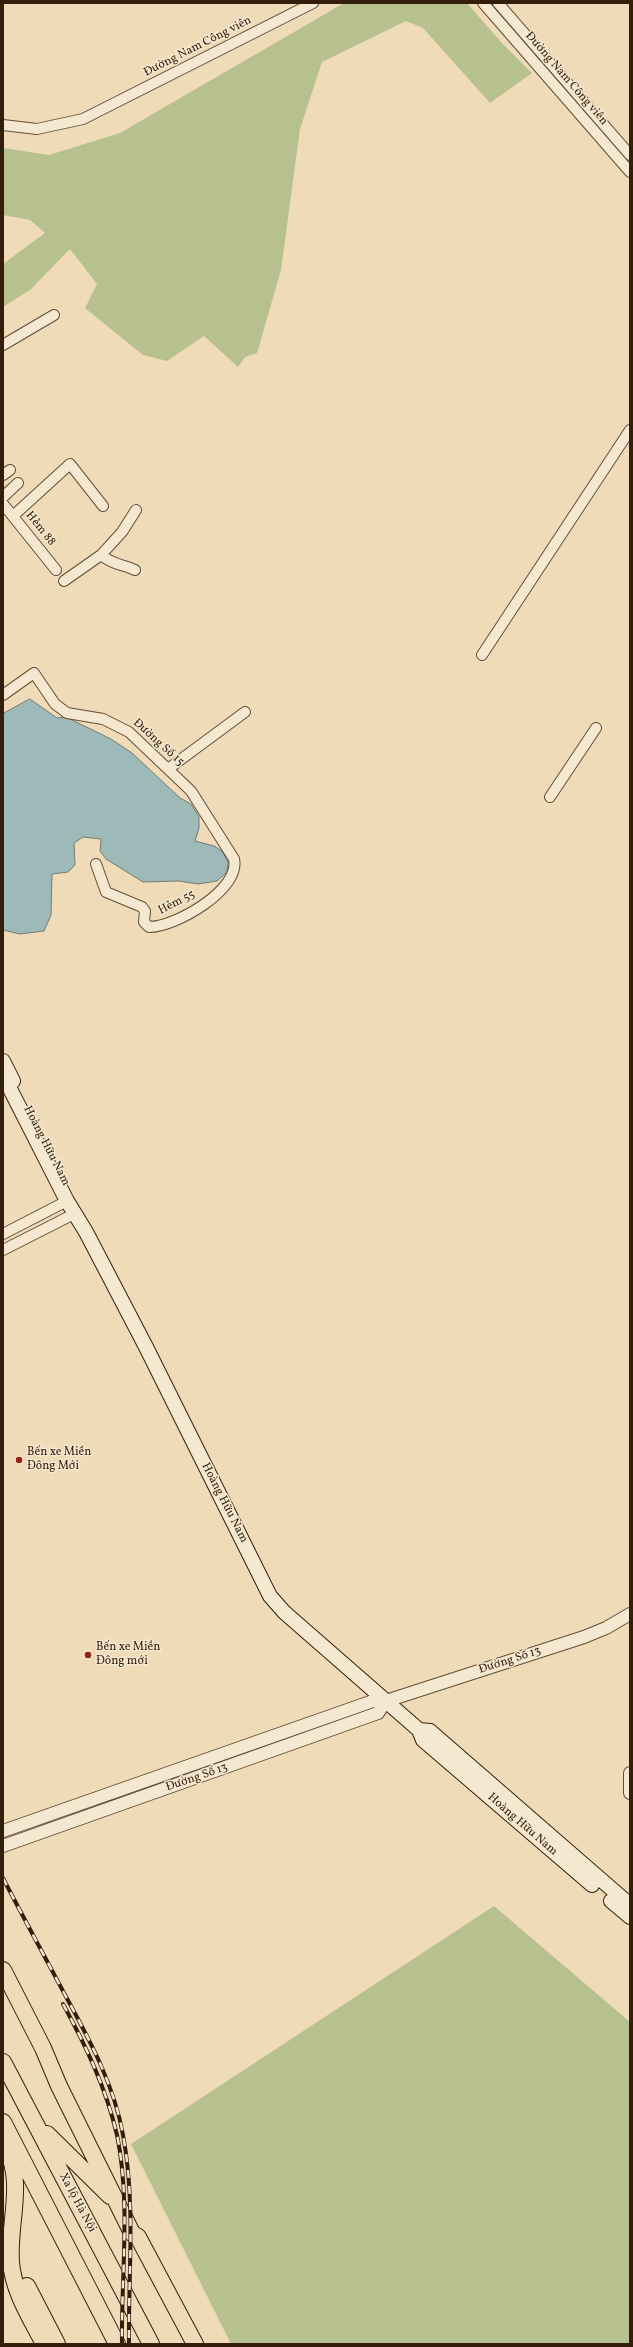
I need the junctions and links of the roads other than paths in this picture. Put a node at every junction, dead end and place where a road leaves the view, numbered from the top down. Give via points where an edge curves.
1 (313, 3) edge
2 (483, 3) edge
3 (498, 3) edge
4 (550, 64) junction
5 (541, 72) junction
6 (3, 125) edge
7 (630, 155) edge
8 (630, 172) edge
9 (54, 315) dead end
10 (3, 345) edge
11 (630, 430) edge
12 (18, 483) dead end
13 (3, 497) edge
14 (3, 504) edge
15 (103, 506) dead end
16 (136, 510) dead end
17 (13, 516) junction
18 (101, 554) junction
19 (56, 570) dead end
20 (135, 570) dead end
21 (64, 581) dead end
22 (482, 655) dead end
23 (3, 695) edge
24 (245, 712) dead end
25 (596, 728) dead end
26 (168, 769) junction
27 (550, 797) dead end
28 (234, 859) joint
29 (96, 864) dead end
30 (3, 1061) edge
31 (3, 1075) edge
32 (67, 1201) junction
33 (74, 1214) junction
34 (86, 1232) junction
35 (3, 1234) edge
36 (3, 1250) edge
37 (630, 1614) edge
38 (386, 1702) junction
39 (419, 1730) junction
40 (630, 1773) edge
41 (630, 1793) edge
42 (104, 1796) junction
43 (110, 1809) junction
44 (3, 1831) edge
45 (3, 1846) edge
46 (630, 1905) edge
47 (630, 1917) edge
48 (3, 1970) edge
49 (3, 1989) edge
50 (3, 2062) edge
51 (58, 2086) junction
52 (33, 2120) junction
53 (3, 2122) edge
54 (3, 2142) edge
55 (19, 2154) junction
56 (118, 2204) junction
57 (132, 2233) junction
58 (14, 2254) junction
59 (44, 2344) edge
60 (57, 2344) edge
61 (117, 2344) edge
62 (151, 2344) edge
63 (183, 2344) edge
64 (195, 2344) edge

1 - 6 street, Đường Nam Công viên via 83,119 37,129
2 - 5 street, Đường Nam Công viên
3 - 4 street, Đường Nam Công viên
4 - 5 street
4 - 7 street, Đường Nam Công viên
5 - 8 street, Đường Nam Công viên
9 - 10 street
11 - 22 street
12 - 13 street
14 - 17 street, Hẻm 88
15 - 17 street via 70,464
16 - 18 street via 122,532
17 - 19 street, Hẻm 88
18 - 20 street via 114,564
18 - 21 street
23 - 26 street, Đường Số 15 via 34,673 61,709 76,716 103,719 118,725 129,732
24 - 26 street
25 - 27 street
26 - 28 street, Đường Số 15 via 191,791
28 - 29 street, Hẻm 55 via 234,870 230,879 203,906 174,921 155,927 146,925 142,907 106,892
30 - 34 main road, Hoàng Hữu Nam via 80,1211
31 - 32 main road, Hoàng Hữu Nam
32 - 33 main road, Hoàng Hữu Nam
32 - 35 street
33 - 34 main road, Hoàng Hữu Nam
33 - 36 street
34 - 38 main road, Hoàng Hữu Nam via 270,1596 284,1612
37 - 38 street, Đường Số 13 via 584,1637
38 - 39 main road, Hoàng Hữu Nam
38 - 42 street, Đường Số 13 via 373,1701
38 - 43 street, Đường Số 13 via 378,1713
39 - 46 main road, Hoàng Hữu Nam via 430,1731
39 - 47 main road, Hoàng Hữu Nam via 423,1740
40 - 41 street
42 - 43 street
42 - 44 street, Đường Số 13
43 - 45 street, Đường Số 13
48 - 51 highway via 43,2048
49 - 51 highway via 36,2053
50 - 52 highway, Xa lộ Hà Nội
51 - 56 highway
52 - 56 highway
52 - 62 highway, Xa lộ Hà Nội
53 - 55 highway
54 - 58 highway via 10,2156 15,2179
55 - 58 highway via 23,2184
55 - 61 highway
56 - 57 highway
57 - 63 highway via 130,2241
57 - 64 highway via 138,2237
58 - 59 highway via 15,2282
58 - 60 highway

